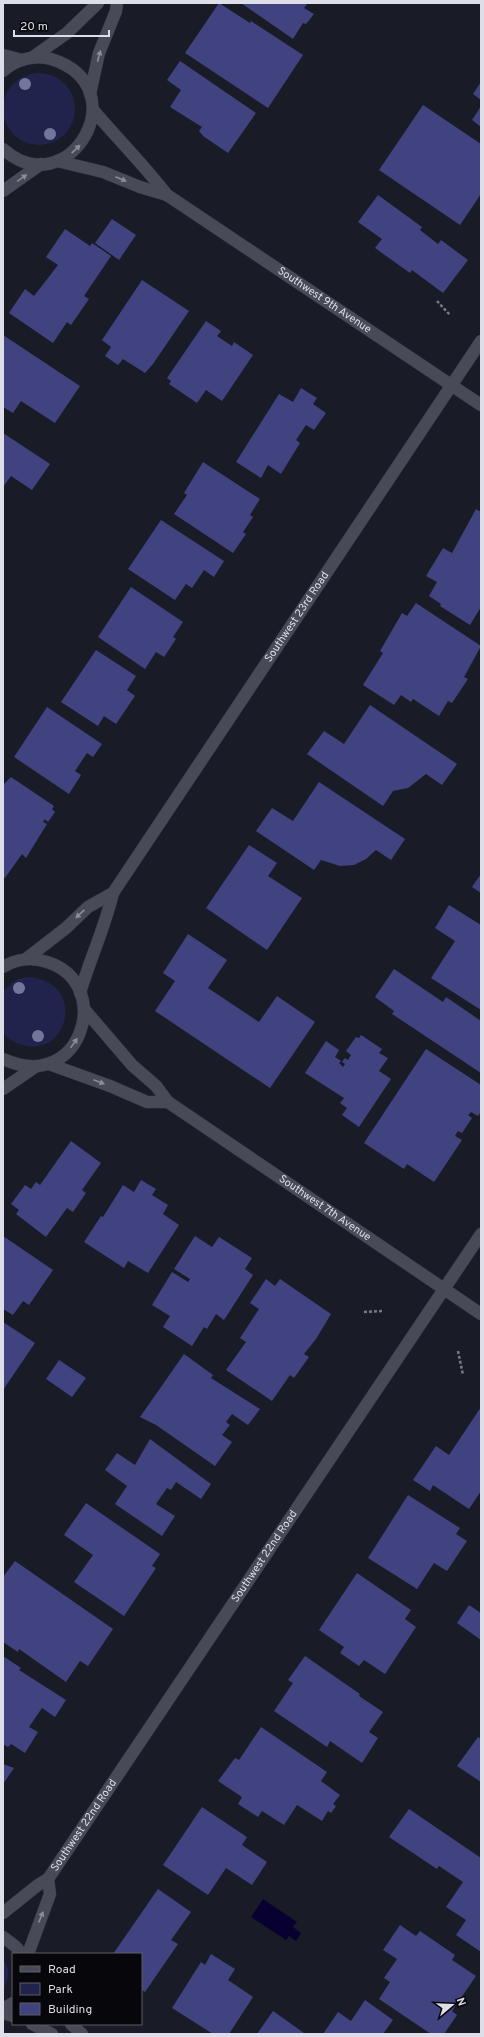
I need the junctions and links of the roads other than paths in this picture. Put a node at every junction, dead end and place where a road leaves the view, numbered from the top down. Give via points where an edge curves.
1 (98, 3) edge
2 (117, 3) edge
3 (3, 55) edge
4 (27, 58) junction
5 (3, 72) edge
6 (90, 94) junction
7 (92, 110) junction
8 (3, 149) edge
9 (57, 161) junction
10 (41, 164) junction
11 (3, 192) edge
12 (168, 195) junction
13 (481, 341) edge
14 (452, 385) junction
15 (481, 405) edge
16 (113, 893) junction
17 (26, 959) junction
18 (5, 963) edge
19 (80, 993) junction
20 (84, 1009) junction
21 (3, 1059) edge
22 (49, 1064) junction
23 (35, 1067) junction
24 (3, 1088) edge
25 (168, 1102) junction
26 (481, 1234) edge
27 (444, 1289) junction
28 (481, 1314) edge
29 (48, 1879) junction
30 (3, 1913) edge
31 (3, 1937) edge
32 (21, 1953) edge
33 (28, 1953) edge
34 (12, 2004) edge
35 (3, 2009) edge
36 (34, 2025) edge
37 (72, 2025) edge
38 (52, 2034) edge
39 (82, 2034) edge

1 - 4 street via 67,33
6 -> 2 street via 99,53
3 - 4 street
4 - 5 street
4 - 6 street via 48,58 62,62 84,81
6 - 7 street
9 -> 7 street via 83,142 90,127
7 - 12 street, Southwest 9th Avenue
8 - 10 street via 25,162
9 - 10 street
9 -> 12 street, Southwest 9th Avenue via 103,172 140,188
11 -> 10 street
12 - 14 street, Southwest 9th Avenue
13 - 14 street, Southwest 23rd Road
14 - 15 street, Southwest 9th Avenue
14 - 16 street, Southwest 23rd Road
16 -> 17 street, Southwest 23rd Road via 88,907
16 - 19 street, Southwest 23rd Road via 107,918 89,960
17 - 18 street
17 - 19 street via 53,964 74,981
19 - 20 street
22 -> 20 street via 64,1055 76,1042 83,1026
20 - 25 street, Southwest 7th Avenue
21 - 23 street via 17,1066
22 - 23 street
22 -> 25 street via 148,1102
23 - 24 street
25 - 27 street, Southwest 7th Avenue
26 - 27 street, Southwest 22nd Road
27 - 28 street, Southwest 7th Avenue
27 - 29 street, Southwest 22nd Road
29 - 30 street, Southwest 22nd Road
33 -> 29 street, Southwest 22nd Road via 50,1894
31 - 32 street
34 - 35 street
36 - 38 street
37 - 39 street

